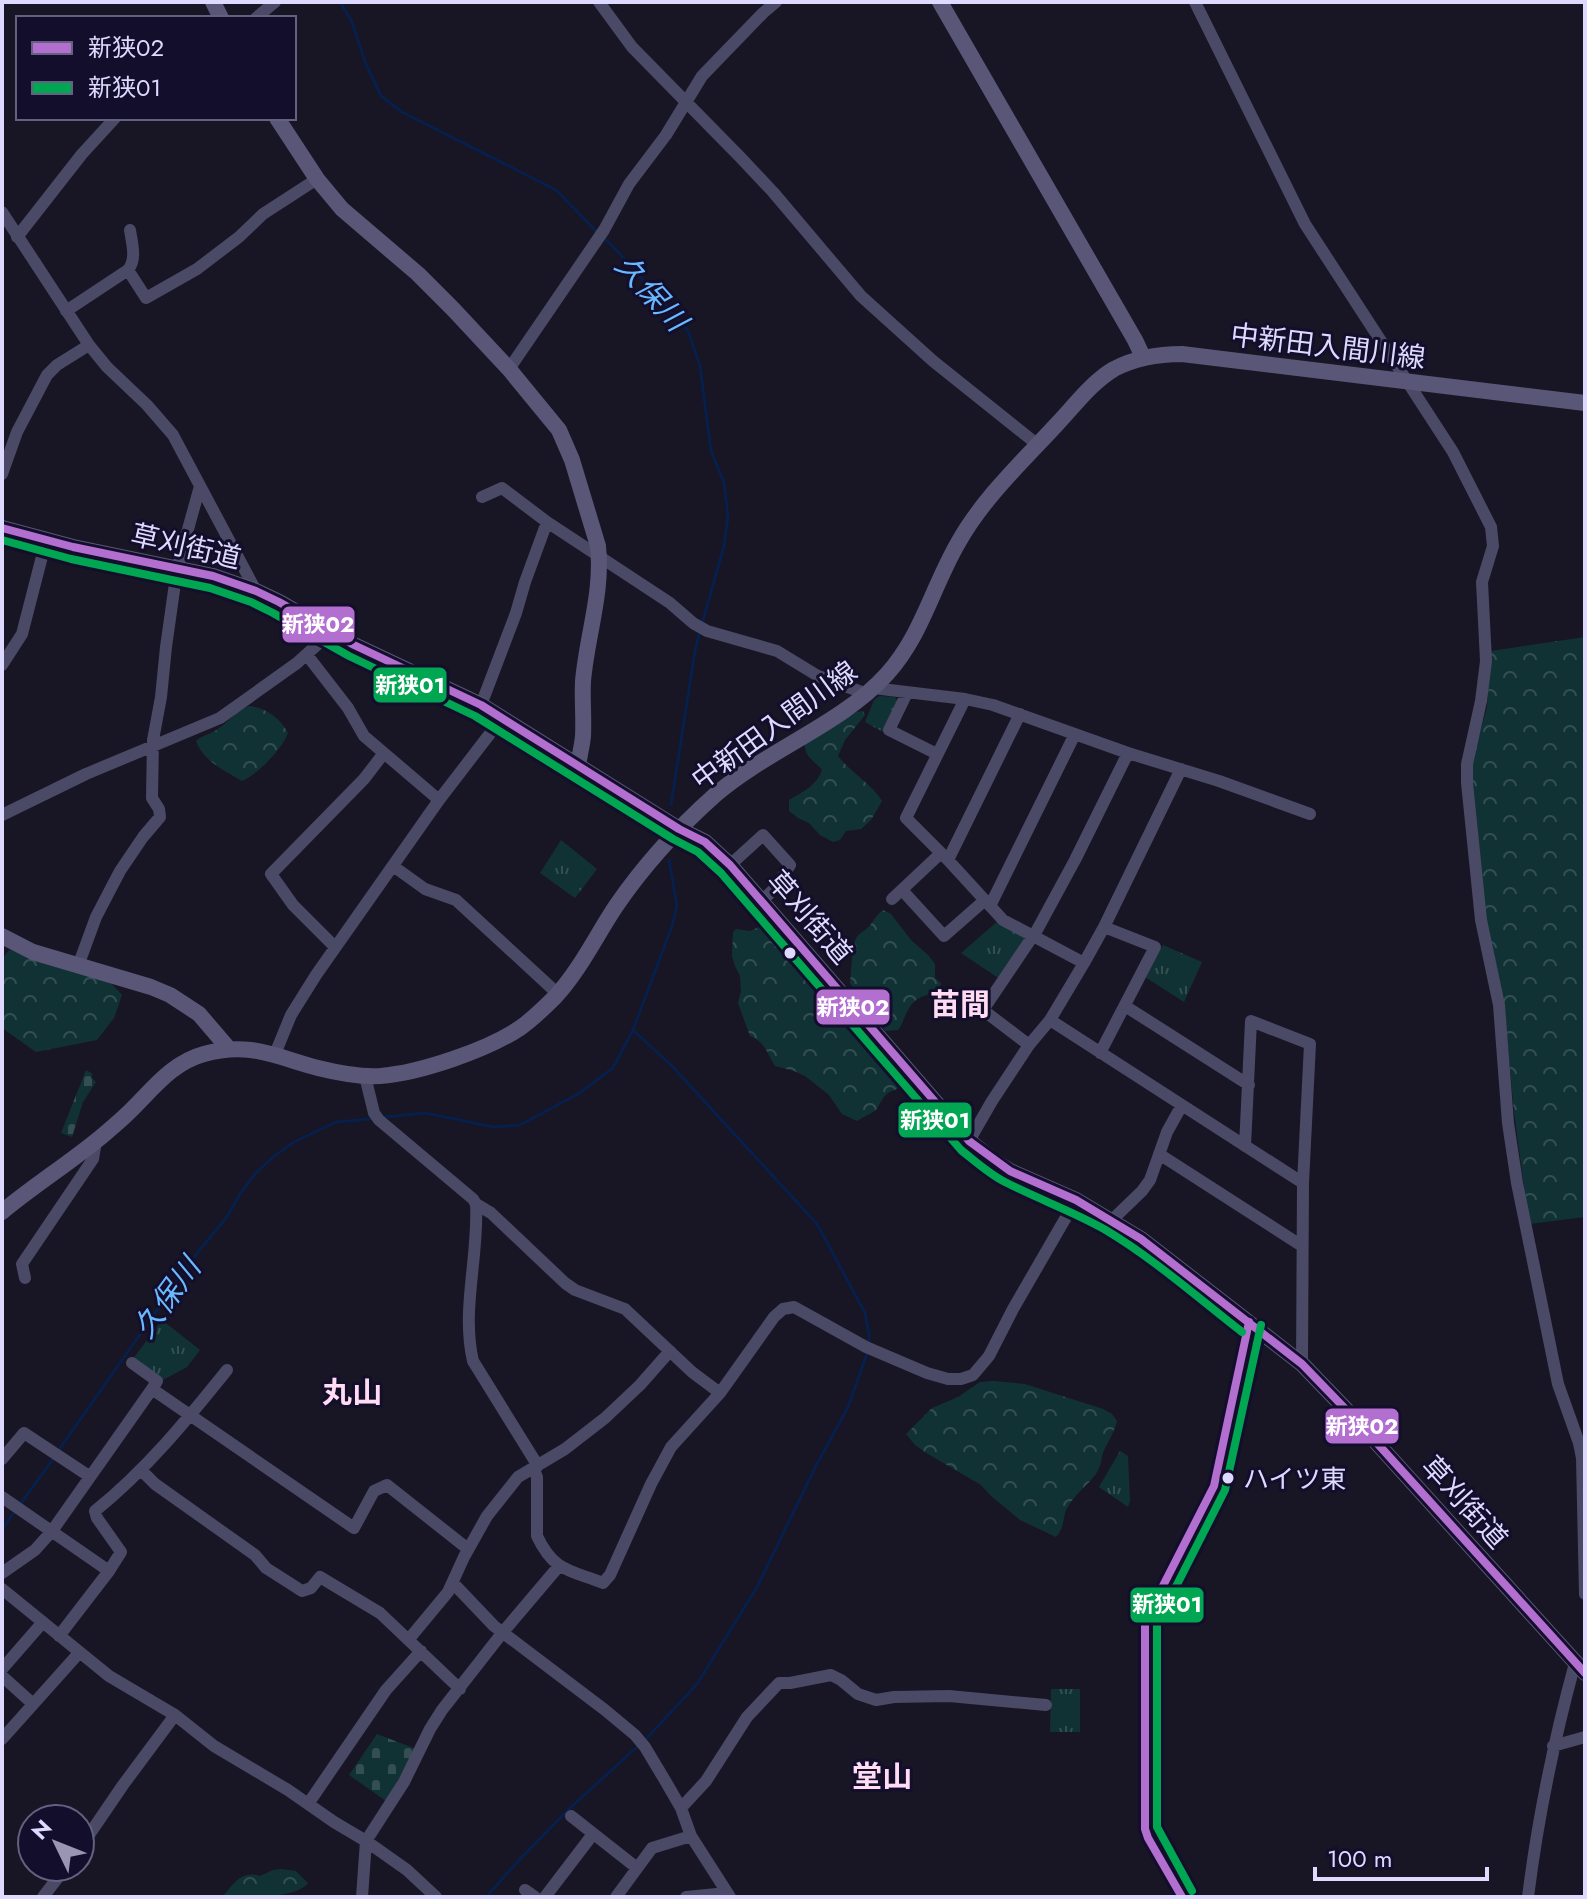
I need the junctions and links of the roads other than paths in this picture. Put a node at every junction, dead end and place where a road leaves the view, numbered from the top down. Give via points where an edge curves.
1 (275, 2) edge
2 (599, 2) edge
3 (776, 2) edge
4 (940, 2) edge
5 (1195, 2) edge
6 (258, 16) edge
7 (685, 102) junction
8 (113, 120) edge
9 (278, 120) edge
10 (317, 179) junction
11 (2, 212) edge
12 (130, 230) dead end
13 (17, 237) junction
14 (128, 270) junction
15 (66, 311) junction
16 (89, 345) junction
17 (1143, 357) junction
18 (509, 369) junction
19 (1407, 382) junction
20 (1585, 403) edge
21 (1038, 445) junction
22 (2, 474) edge
23 (200, 486) junction
24 (482, 497) dead end
25 (547, 522) junction
26 (2, 528) edge
27 (46, 541) junction
28 (599, 557) junction
29 (177, 569) junction
30 (256, 591) junction
31 (330, 633) junction
32 (307, 655) junction
33 (2, 665) edge
34 (870, 691) junction
35 (907, 693) junction
36 (965, 699) junction
37 (481, 705) junction
38 (1020, 714) junction
39 (502, 718) junction
40 (1075, 734) junction
41 (153, 747) junction
42 (384, 753) junction
43 (1128, 753) junction
44 (937, 754) junction
45 (578, 767) junction
46 (1181, 769) junction
47 (439, 800) junction
48 (1310, 814) dead end
49 (2, 815) edge
50 (679, 829) junction
51 (944, 856) junction
52 (730, 865) junction
53 (393, 866) junction
54 (902, 890) junction
55 (892, 899) dead end
56 (762, 901) junction
57 (988, 903) junction
58 (1104, 927) junction
59 (2, 936) edge
60 (1033, 936) junction
61 (335, 947) junction
62 (1084, 963) junction
63 (78, 966) junction
64 (558, 994) junction
65 (1125, 1006) junction
66 (1050, 1020) junction
67 (1029, 1045) junction
68 (229, 1049) junction
69 (1100, 1053) junction
70 (275, 1054) junction
71 (365, 1076) junction
72 (1249, 1085) junction
73 (1182, 1105) junction
74 (96, 1141) junction
75 (969, 1141) junction
76 (1245, 1146) junction
77 (1159, 1154) junction
78 (1303, 1183) junction
79 (1076, 1200) junction
80 (476, 1204) junction
81 (2, 1212) edge
82 (1112, 1220) junction
83 (1302, 1246) junction
84 (25, 1278) dead end
85 (1249, 1322) junction
86 (670, 1351) junction
87 (132, 1363) dead end
88 (1302, 1364) junction
89 (227, 1370) dead end
90 (152, 1389) junction
91 (720, 1393) junction
92 (191, 1415) junction
93 (4, 1453) edge
94 (536, 1467) junction
95 (141, 1470) junction
96 (89, 1476) junction
97 (2, 1497) edge
98 (52, 1531) junction
99 (468, 1549) junction
100 (559, 1566) junction
101 (109, 1571) junction
102 (2, 1573) edge
103 (453, 1583) junction
104 (2, 1589) edge
105 (1585, 1594) edge
106 (43, 1622) junction
107 (503, 1632) junction
108 (59, 1636) junction
109 (409, 1639) junction
110 (421, 1651) junction
111 (79, 1653) junction
112 (1580, 1668) edge
113 (2, 1669) edge
114 (2, 1676) edge
115 (460, 1689) junction
116 (33, 1704) junction
117 (1046, 1705) dead end
118 (175, 1715) junction
119 (1585, 1737) edge
120 (2, 1739) edge
121 (1553, 1746) junction
122 (308, 1804) junction
123 (681, 1808) junction
124 (571, 1816) dead end
125 (96, 1825) edge
126 (593, 1834) junction
127 (691, 1836) junction
128 (366, 1841) junction
129 (637, 1868) junction
130 (728, 1895) edge
131 (362, 1897) edge
132 (436, 1897) edge
133 (545, 1897) edge
134 (616, 1897) edge
135 (686, 1897) edge
136 (1182, 1897) edge
137 (1528, 1897) edge

1 - 6 street
2 - 7 street via 632,47
3 - 7 street via 702,76
4 - 17 street
5 - 19 street via 1305,224
7 - 18 street
7 - 21 street via 773,192 861,296
8 - 13 street
9 - 10 street
10 - 14 street via 263,214 197,269 146,298
10 - 18 street
11 - 13 street
12 - 14 street
13 - 15 street
14 - 15 street
15 - 16 street
16 - 22 street via 47,375
16 - 23 street via 173,435
17 - 19 street, 中新田入間川線 via 1182,354
17 - 21 street, 中新田入間川線 via 1101,378
18 - 28 street via 559,430
19 - 20 street, 中新田入間川線
19 - 105 street via 1459,463 1491,527 1493,546 1482,582 1486,661 1467,783 1481,920 1499,1005 1517,1183 1558,1384 1582,1458
21 - 34 street, 中新田入間川線 via 965,532 910,645
23 - 29 street
23 - 30 street
24 - 25 street via 502,488
25 - 28 street
25 - 37 street
26 - 27 street, 草刈街道
27 - 29 street, 草刈街道
27 - 33 street via 22,634
28 - 34 street via 707,631 777,651 818,676
28 - 45 street
29 - 30 street, 草刈街道
29 - 41 street
30 - 31 street, 草刈街道
31 - 32 street
31 - 37 street, 草刈街道
32 - 41 street via 220,718
32 - 42 street via 364,736
34 - 35 street
34 - 50 street, 中新田入間川線 via 743,774
35 - 36 street
35 - 44 street via 889,730
36 - 38 street
36 - 44 street
37 - 39 street, 草刈街道
38 - 40 street
38 - 51 street
39 - 45 street, 草刈街道
39 - 47 street
40 - 43 street
40 - 57 street
41 - 49 street
41 - 63 street via 152,798 160,817 120,871
42 - 47 street
42 - 61 street via 271,874
43 - 46 street
43 - 60 street
44 - 51 street via 906,818
45 - 50 street, 草刈街道
46 - 48 street
46 - 58 street
47 - 53 street
50 - 52 street, 草刈街道 via 705,842
50 - 64 street, 中新田入間川線 via 631,885
51 - 54 street
51 - 57 street
52 - 56 street, 草刈街道
52 - 56 street via 763,835 790,865
53 - 61 street
53 - 64 street via 425,889 456,900
54 - 55 street
54 - 57 street via 944,936
56 - 75 street, 草刈街道
57 - 60 street via 1003,920
58 - 62 street
58 - 65 street via 1155,947
59 - 63 street
60 - 62 street
60 - 67 street via 983,1010
61 - 70 street via 291,1015
62 - 66 street
63 - 68 street via 170,995 199,1014
64 - 71 street, 中新田入間川線 via 506,1037 432,1066
65 - 69 street
65 - 72 street
66 - 67 street
66 - 69 street
67 - 75 street
68 - 70 street, 中新田入間川線
68 - 74 street, 中新田入間川線 via 187,1060
69 - 73 street
70 - 71 street, 中新田入間川線
71 - 80 street via 379,1120
72 - 76 street
72 - 78 street via 1251,1021 1310,1044
73 - 76 street
73 - 77 street
74 - 81 street, 中新田入間川線
74 - 84 street via 93,1159 22,1264
75 - 79 street, 草刈街道 via 1010,1171
76 - 78 street
77 - 82 street via 1150,1180
77 - 83 street
78 - 83 street
79 - 82 street, 草刈街道
79 - 91 street via 989,1356 973,1375 948,1379 927,1373 794,1307 774,1317
80 - 86 street via 565,1283 625,1309
80 - 94 street via 470,1349
82 - 85 street, 草刈街道
83 - 88 street
85 - 88 street, 草刈街道
85 - 136 street via 1214,1486 1145,1621 1145,1829
86 - 91 street
86 - 94 street via 605,1418
87 - 90 street via 157,1381
88 - 112 street, 草刈街道
89 - 92 street
90 - 92 street
90 - 96 street
91 - 100 street via 667,1455 603,1583
92 - 95 street
92 - 99 street via 354,1528 374,1491 387,1485
93 - 96 street via 24,1433
94 - 99 street via 518,1477
94 - 100 street via 537,1536
95 - 101 street via 95,1511 121,1552
95 - 109 street via 285,1581 302,1591 320,1577 380,1613
96 - 98 street
97 - 98 street
98 - 101 street
98 - 102 street
99 - 103 street
100 - 107 street
101 - 108 street
103 - 107 street
103 - 109 street
104 - 106 street
106 - 108 street
106 - 113 street
107 - 115 street
107 - 123 street via 635,1735
108 - 111 street
109 - 110 street
110 - 115 street
110 - 122 street via 386,1690
111 - 116 street
111 - 118 street
112 - 121 street
114 - 116 street
115 - 128 street via 430,1729
116 - 120 street
117 - 123 street via 949,1696 876,1700 831,1675 779,1683 747,1717 706,1781
118 - 122 street via 214,1746
118 - 125 street
119 - 121 street
121 - 137 street
122 - 128 street
123 - 127 street
124 - 126 street
126 - 129 street
126 - 133 street
127 - 129 street via 652,1848
127 - 130 street
128 - 131 street
128 - 132 street
129 - 134 street
130 - 135 street

